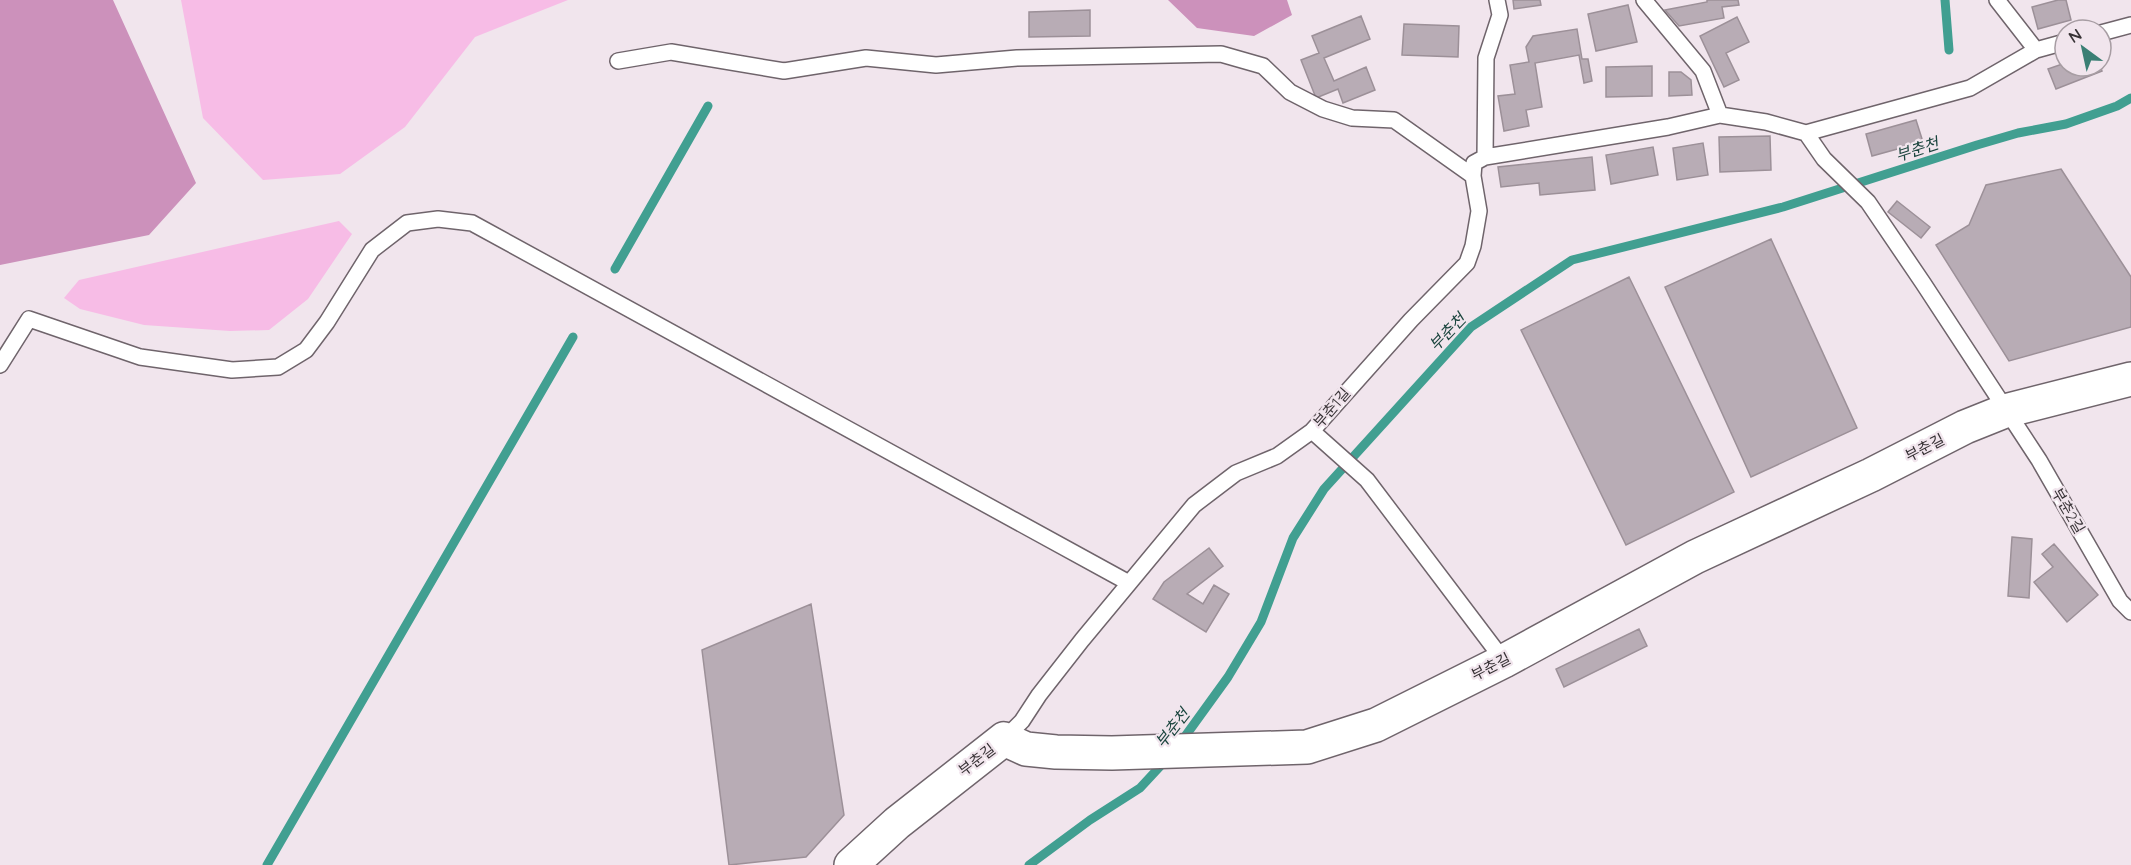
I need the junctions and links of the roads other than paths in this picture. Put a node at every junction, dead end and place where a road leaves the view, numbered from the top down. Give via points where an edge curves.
1 (1497, 0) edge
2 (1644, 0) edge
3 (1997, 0) edge
4 (2131, 25) edge
5 (2113, 30) edge
6 (2053, 45) edge
7 (2036, 50) junction
8 (618, 61) dead end
9 (1720, 115) junction
10 (1806, 133) junction
11 (1485, 157) junction
12 (1473, 176) junction
13 (0, 365) edge
14 (2131, 379) edge
15 (2005, 411) junction
16 (1312, 431) junction
17 (1129, 583) junction
18 (2131, 612) edge
19 (1504, 661) junction
20 (1004, 739) junction
21 (851, 865) edge

1 - 11 lane via 1500,15 1486,58
2 - 9 lane via 1703,71
3 - 7 lane
4 - 5 lane
6 - 7 lane
7 - 10 lane via 1970,88
8 - 12 lane via 671,52 784,71 866,58 936,65 1017,58 1221,54 1263,66 1290,92 1323,109 1352,118 1394,120
9 - 10 lane
9 - 11 lane
10 - 15 lane, 부춘2길 via 1824,159 1868,202
11 - 12 lane via 1474,163
12 - 16 lane, 부춘1길 via 1479,211 1467,263
13 - 17 lane via 29,319 140,357 232,370 278,367 306,350 372,250 407,223 438,219 472,223
14 - 15 street, 부춘길
15 - 18 lane, 부춘2길 via 2039,460 2120,601
15 - 19 street, 부춘길 via 1695,557
16 - 17 lane, 부춘1길 via 1277,456 1236,473 1194,505
16 - 19 lane via 1367,480
17 - 20 lane, 부춘1길
19 - 20 street, 부춘길 via 1376,725 1307,747 1056,752 1026,749
20 - 21 street, 부춘길 via 897,823

